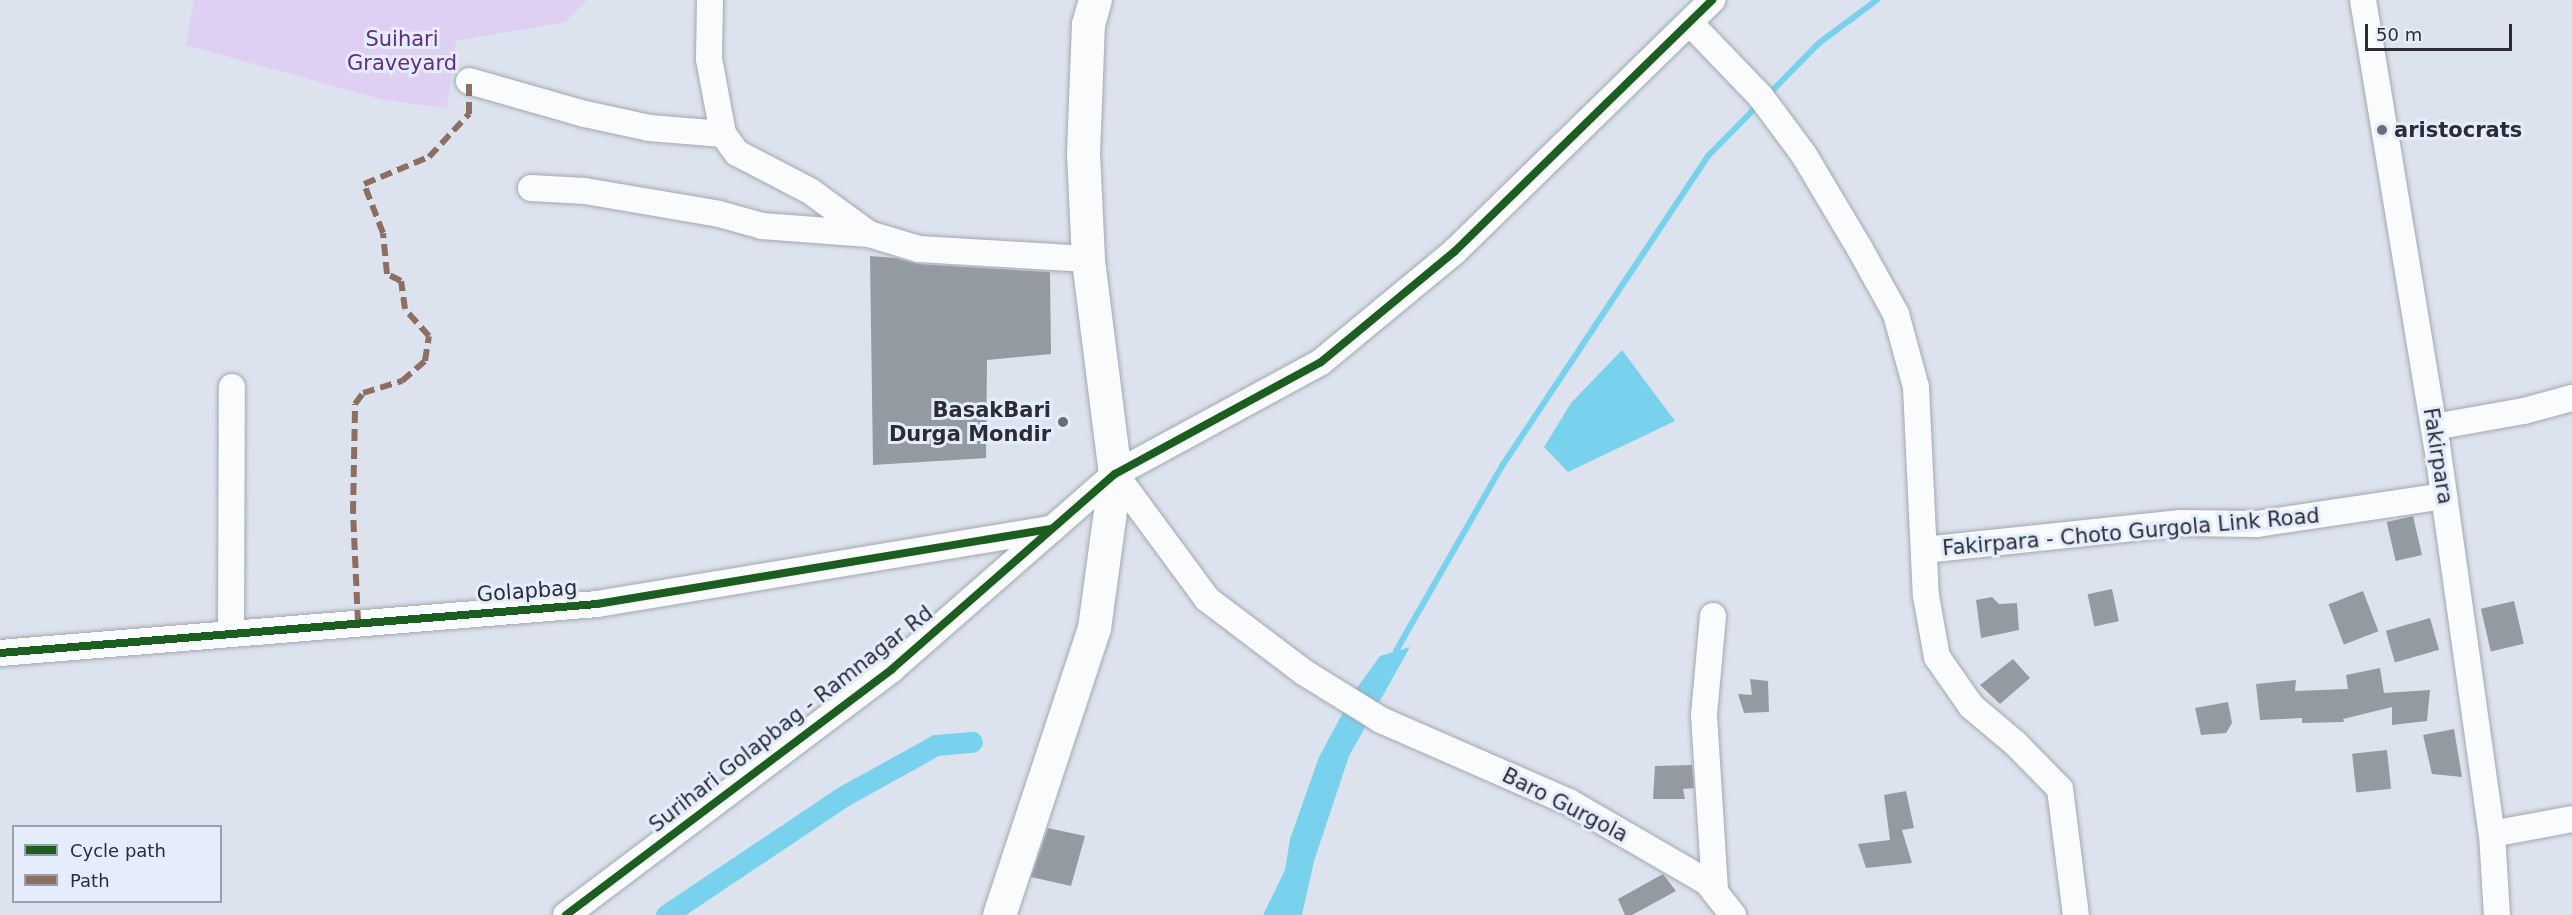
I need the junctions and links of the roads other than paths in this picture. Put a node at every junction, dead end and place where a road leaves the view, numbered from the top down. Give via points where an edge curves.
1 (710, 0) edge
2 (1095, 0) edge
3 (1712, 0) edge
4 (2363, 0) edge
5 (1690, 23) junction
6 (469, 81) dead end
7 (723, 134) junction
8 (531, 188) dead end
9 (869, 234) junction
10 (1088, 259) junction
11 (232, 387) dead end
12 (2572, 398) edge
13 (2434, 427) junction
14 (1115, 474) junction
15 (2444, 496) junction
16 (1052, 529) junction
17 (1924, 550) junction
18 (1713, 616) dead end
19 (231, 632) junction
20 (0, 653) edge
21 (2572, 819) edge
22 (2492, 834) junction
23 (1715, 892) junction
24 (566, 915) edge
25 (999, 915) edge
26 (1733, 915) edge
27 (2076, 915) edge
28 (2497, 915) edge

1 - 7 street via 709,59
2 - 10 highway via 1088,24 1083,153
3 - 5 street, Surihari Golapbag - Ramnagar Rd
4 - 13 street, Fakirpara
5 - 14 street, Surihari Golapbag - Ramnagar Rd via 1454,252 1321,362
5 - 17 street via 1748,83 1804,155 1896,314 1916,387
6 - 7 street via 638,126
7 - 9 street via 737,153 810,191
8 - 9 street via 585,191 719,214 762,226
9 - 10 street via 919,249
10 - 14 highway
11 - 19 street
12 - 13 street
13 - 15 street, Fakirpara
14 - 16 street, Surihari Golapbag - Ramnagar Rd
14 - 23 street, Baro Gurgola via 1207,599 1305,672 1381,720 1569,802 1707,882
14 - 25 highway via 1094,628
15 - 17 street, Fakirpara - Choto Gurgola Link Road via 2257,524 2181,523
15 - 22 street, Fakirpara
16 - 19 street, Golapbag via 597,604
16 - 24 street, Surihari Golapbag - Ramnagar Rd via 892,669
17 - 27 street via 1926,596 1937,657 1971,706 2060,789
18 - 23 street via 1704,715
19 - 20 street, Golapbag
21 - 22 street
22 - 28 street, Fakirpara
23 - 26 street, Baro Gurgola

